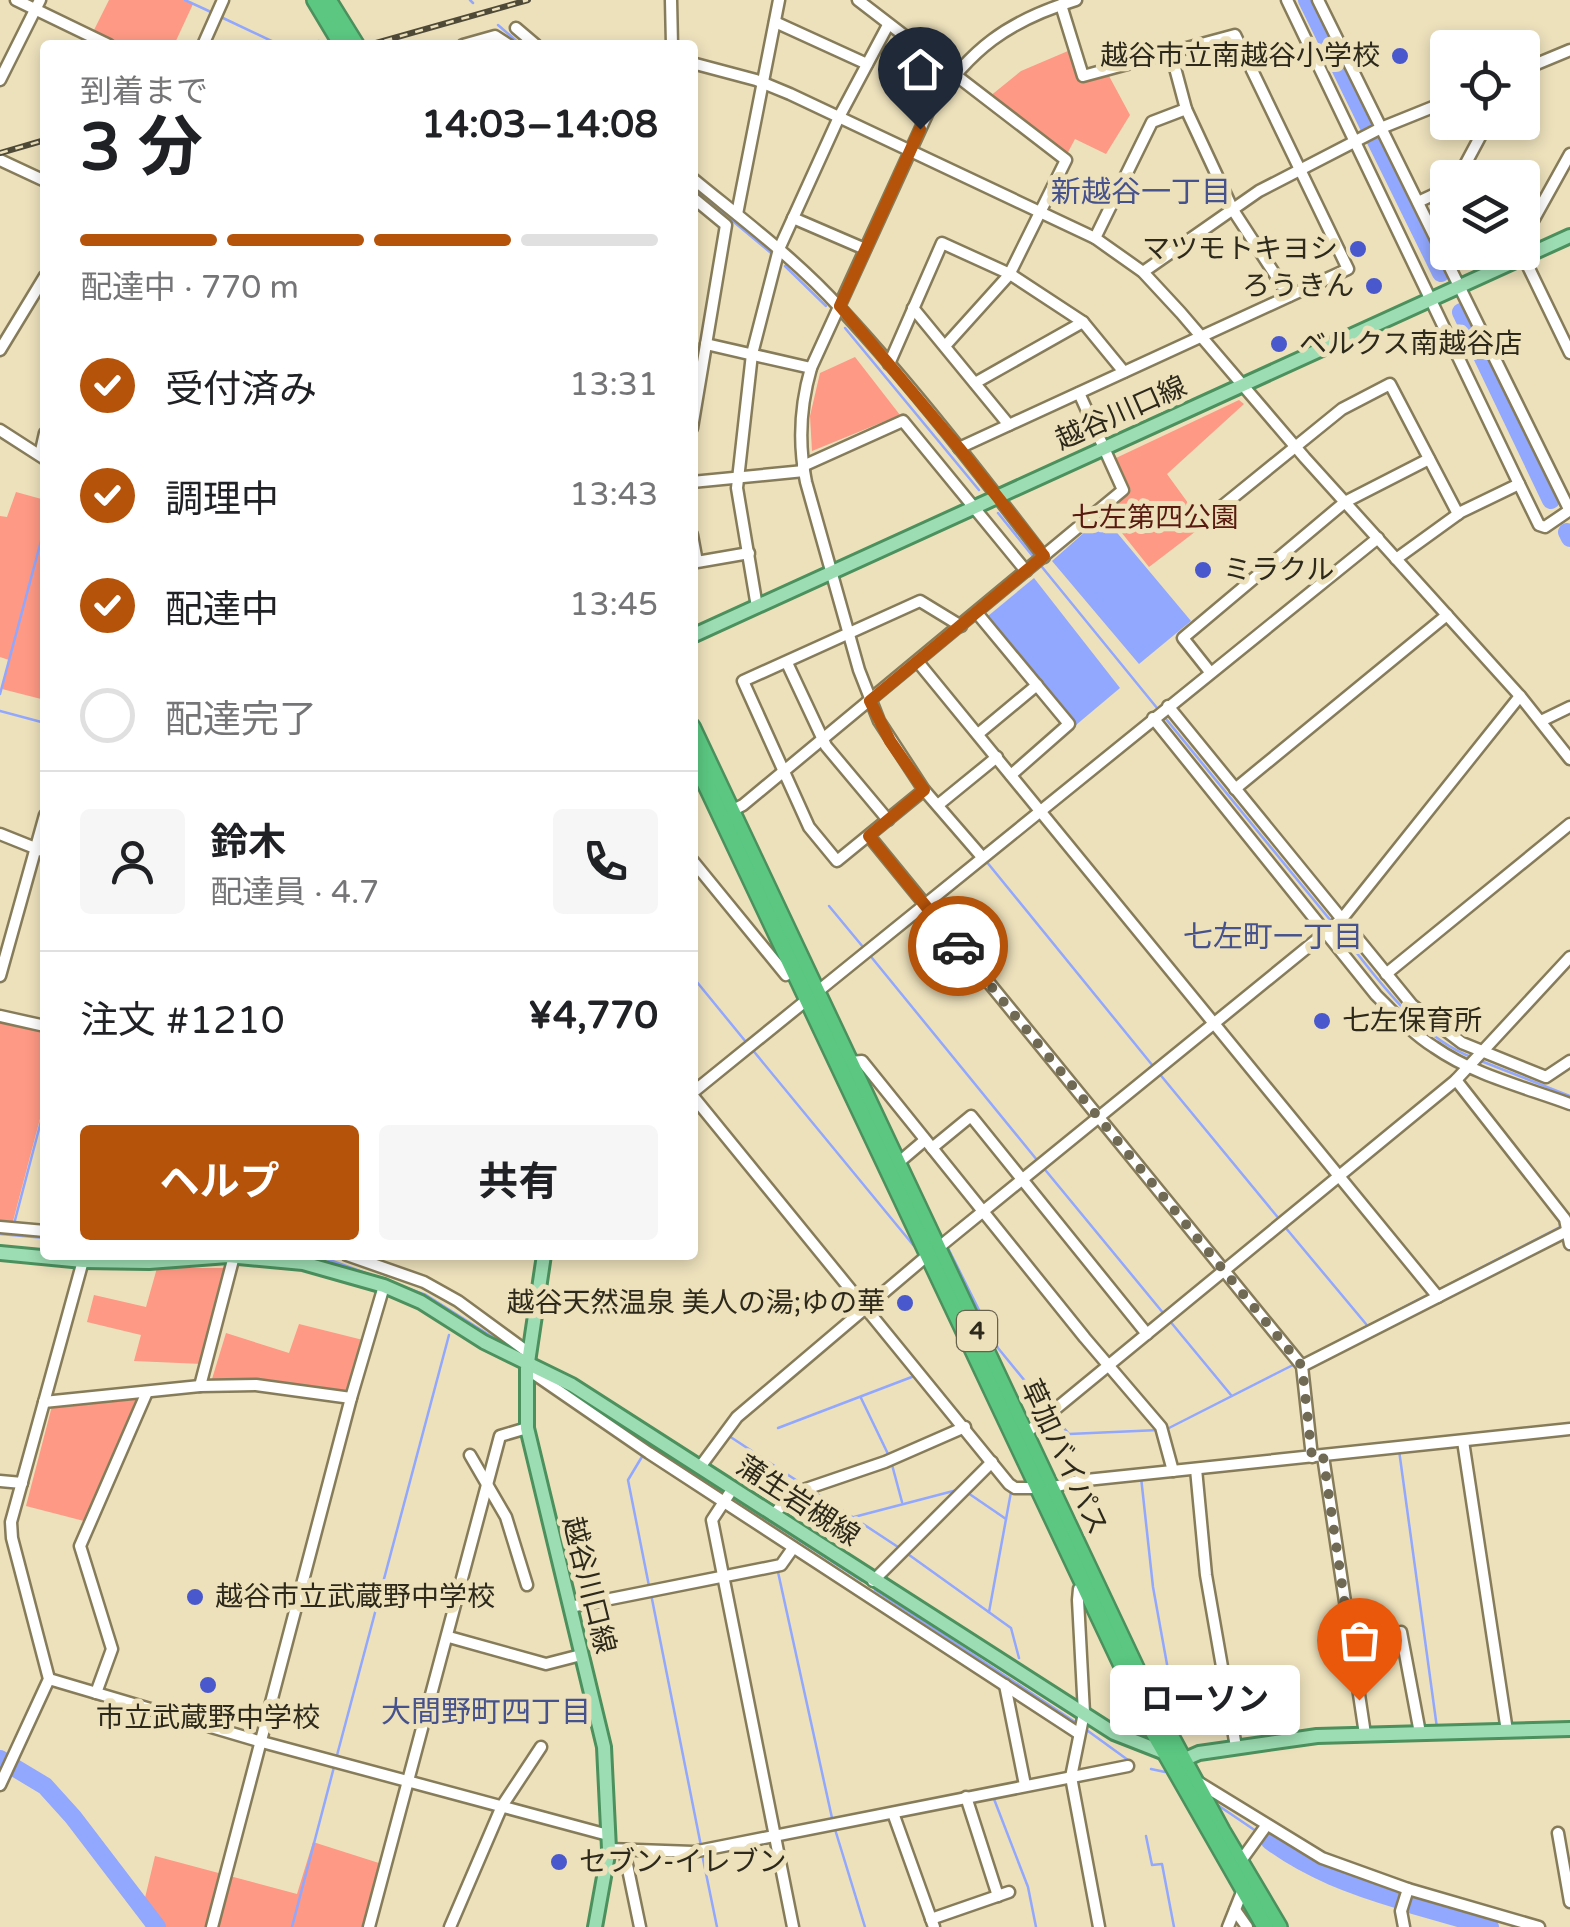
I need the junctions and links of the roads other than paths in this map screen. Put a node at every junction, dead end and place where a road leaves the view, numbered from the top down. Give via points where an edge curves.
1 (16, 0) edge
2 (223, 0) edge
3 (315, 0) edge
4 (328, 0) edge
5 (671, 0) edge
6 (779, 0) edge
7 (858, 0) edge
8 (1076, 0) edge
9 (1287, 0) edge
10 (1318, 0) edge
11 (1061, 4) junction
12 (38, 5) edge
13 (775, 22) junction
14 (888, 25) junction
15 (516, 28) dead end
16 (100, 40) edge
17 (205, 40) edge
18 (339, 40) edge
19 (353, 40) edge
20 (530, 40) edge
21 (672, 40) edge
22 (1570, 50) edge
23 (1172, 53) junction
24 (1540, 62) edge
25 (867, 64) junction
26 (698, 66) edge
27 (953, 74) junction
28 (0, 80) edge
29 (764, 83) junction
30 (1430, 108) edge
31 (1186, 109) junction
32 (839, 117) junction
33 (1382, 128) junction
34 (1357, 142) junction
35 (909, 150) junction
36 (1570, 154) edge
37 (0, 160) edge
38 (1301, 171) junction
39 (40, 180) edge
40 (698, 183) edge
41 (1430, 196) edge
42 (698, 202) edge
43 (1418, 202) junction
44 (1540, 208) edge
45 (1233, 210) junction
46 (1040, 212) junction
47 (737, 214) junction
48 (793, 218) junction
49 (1570, 236) edge
50 (1095, 238) junction
51 (779, 249) junction
52 (865, 249) junction
53 (1540, 249) edge
54 (1493, 270) edge
55 (1531, 270) edge
56 (1143, 272) junction
57 (1010, 274) junction
58 (40, 284) edge
59 (1458, 286) junction
60 (1289, 296) junction
61 (1431, 298) junction
62 (840, 306) junction
63 (913, 308) junction
64 (1084, 322) junction
65 (1202, 337) junction
66 (706, 344) junction
67 (944, 346) junction
68 (1569, 347) edge
69 (0, 350) edge
70 (752, 354) junction
71 (889, 364) junction
72 (811, 368) junction
73 (698, 371) edge
74 (1124, 372) junction
75 (975, 383) junction
76 (1243, 386) junction
77 (1079, 393) junction
78 (1010, 425) junction
79 (0, 430) edge
80 (1296, 446) junction
81 (959, 448) junction
82 (1104, 448) junction
83 (40, 456) edge
84 (1428, 459) junction
85 (803, 468) junction
86 (737, 478) junction
87 (698, 481) edge
88 (1519, 484) junction
89 (998, 497) junction
90 (1345, 502) junction
91 (974, 508) junction
92 (1570, 511) edge
93 (1215, 512) dead end
94 (1458, 514) junction
95 (1378, 538) junction
96 (749, 553) junction
97 (1044, 556) junction
98 (1396, 559) junction
99 (698, 562) edge
100 (1026, 571) junction
101 (832, 572) junction
102 (757, 606) junction
103 (977, 612) junction
104 (1447, 614) junction
105 (961, 626) junction
106 (698, 633) edge
107 (849, 634) junction
108 (786, 662) junction
109 (918, 662) junction
110 (1210, 672) junction
111 (1037, 686) junction
112 (1520, 696) junction
113 (870, 701) junction
114 (1168, 706) junction
115 (1570, 708) edge
116 (1153, 718) junction
117 (1541, 722) junction
118 (978, 734) junction
119 (698, 740) edge
120 (822, 740) junction
121 (997, 757) junction
122 (1570, 759) edge
123 (698, 767) edge
124 (784, 772) junction
125 (1012, 774) junction
126 (1235, 789) junction
127 (924, 790) junction
128 (938, 805) junction
129 (731, 810) junction
130 (1040, 810) junction
131 (888, 820) junction
132 (1570, 824) edge
133 (0, 834) edge
134 (869, 836) junction
135 (40, 850) edge
136 (982, 857) junction
137 (698, 867) edge
138 (924, 904) junction
139 (1341, 920) junction
140 (1327, 931) junction
141 (1570, 957) edge
142 (794, 970) junction
143 (1386, 974) junction
144 (0, 976) edge
145 (813, 995) junction
146 (0, 1016) edge
147 (1216, 1024) junction
148 (40, 1025) edge
149 (1482, 1053) junction
150 (1570, 1061) edge
151 (851, 1062) junction
152 (1468, 1067) junction
153 (1456, 1080) junction
154 (698, 1089) edge
155 (887, 1092) junction
156 (698, 1101) edge
157 (870, 1101) junction
158 (1570, 1104) edge
159 (1099, 1119) junction
160 (928, 1144) junction
161 (898, 1162) junction
162 (1341, 1176) junction
163 (1021, 1182) junction
164 (984, 1213) junction
165 (1568, 1222) edge
166 (0, 1227) edge
167 (40, 1231) edge
168 (1570, 1244) edge
169 (933, 1252) junction
170 (0, 1253) edge
171 (40, 1255) edge
172 (83, 1260) edge
173 (116, 1260) edge
174 (177, 1260) edge
175 (233, 1260) edge
176 (288, 1260) edge
177 (362, 1260) edge
178 (388, 1260) edge
179 (543, 1260) edge
180 (386, 1268) junction
181 (1224, 1272) junction
182 (384, 1286) junction
183 (1438, 1297) junction
184 (867, 1309) junction
185 (1147, 1334) junction
186 (528, 1362) junction
187 (1109, 1365) junction
188 (1302, 1366) junction
189 (200, 1386) junction
190 (147, 1392) junction
191 (351, 1398) junction
192 (44, 1402) junction
193 (965, 1427) junction
194 (526, 1428) junction
195 (1570, 1430) edge
196 (1026, 1434) junction
197 (1463, 1441) junction
198 (470, 1455) dead end
199 (1318, 1456) junction
200 (992, 1462) junction
201 (700, 1467) junction
202 (1196, 1469) junction
203 (1173, 1471) junction
204 (0, 1481) edge
205 (22, 1483) junction
206 (489, 1485) junction
207 (733, 1488) junction
208 (1044, 1488) junction
209 (724, 1502) junction
210 (773, 1515) junction
211 (793, 1548) junction
212 (722, 1577) junction
213 (527, 1586) dead end
214 (869, 1586) junction
215 (1084, 1586) junction
216 (570, 1607) junction
217 (1402, 1632) dead end
218 (449, 1637) junction
219 (581, 1655) junction
220 (49, 1679) junction
221 (1005, 1686) junction
222 (96, 1693) junction
223 (1084, 1713) junction
224 (1570, 1729) edge
225 (1506, 1732) junction
226 (1078, 1733) junction
227 (1420, 1733) junction
228 (1364, 1734) junction
229 (262, 1742) junction
230 (541, 1746) dead end
231 (1236, 1747) junction
232 (1164, 1751) junction
233 (1183, 1760) junction
234 (1128, 1766) dead end
235 (1071, 1777) junction
236 (1193, 1780) junction
237 (410, 1784) junction
238 (0, 1785) edge
239 (1025, 1785) junction
240 (966, 1797) junction
241 (502, 1806) junction
242 (893, 1813) junction
243 (1266, 1826) junction
244 (1558, 1833) dead end
245 (774, 1836) junction
246 (608, 1842) junction
247 (624, 1850) junction
248 (1240, 1862) junction
249 (1408, 1889) junction
250 (1242, 1892) junction
251 (1570, 1902) edge
252 (1235, 1910) junction
253 (932, 1923) edge
254 (371, 1926) edge
255 (212, 1927) edge
256 (450, 1927) edge
257 (595, 1927) edge
258 (640, 1927) edge
259 (793, 1927) edge
260 (1099, 1927) edge
261 (1228, 1927) edge
262 (1247, 1927) edge
263 (1264, 1927) edge
264 (1278, 1927) edge
265 (1404, 1927) edge
266 (1539, 1927) edge

1 - 12 street
2 - 17 street
3 - 18 highway
4 - 19 highway
5 - 21 street
6 - 13 street
7 - 14 street
8 - 11 street
9 - 34 street
10 - 33 street
11 - 23 street via 1083,76
11 - 27 street via 1017,22
12 - 16 street
12 - 28 street
13 - 25 street
13 - 29 street
14 - 25 street
14 - 27 street
15 - 20 street
22 - 24 street
23 - 31 street
23 - 38 street via 1235,35
25 - 32 street
26 - 29 street
27 - 35 street
27 - 46 street via 1066,160
29 - 32 street
29 - 47 street
30 - 33 street
31 - 45 street
31 - 50 street via 1152,122
32 - 35 street
32 - 48 street
33 - 34 street
33 - 43 street
34 - 38 street
34 - 61 street
35 - 46 street
35 - 52 street
36 - 44 street
37 - 39 street
38 - 45 street
38 - 60 street via 1348,269
40 - 47 street
41 - 43 street
42 - 66 street via 726,225
43 - 59 street
45 - 56 street
45 - 60 street
46 - 50 street
46 - 57 street
47 - 51 street
48 - 51 street
48 - 52 street
49 - 53 main road, 越谷川口線
50 - 56 street
51 - 62 street
51 - 70 street
52 - 62 street
54 - 59 main road, 越谷川口線
55 - 68 street
56 - 65 street
57 - 63 street via 942,243
57 - 64 street
57 - 67 street
58 - 69 street
59 - 61 main road, 越谷川口線
59 - 92 street
60 - 65 street
61 - 76 main road, 越谷川口線
61 - 88 street
62 - 71 street
62 - 72 street
63 - 67 street
63 - 71 street
64 - 74 street
64 - 75 street
65 - 74 street
65 - 76 street
66 - 70 street
66 - 73 street
67 - 75 street
70 - 72 street
70 - 86 street
71 - 81 street
72 - 85 street via 802,406
74 - 77 street
75 - 78 street
76 - 80 street
76 - 82 main road, 越谷川口線
77 - 78 street
77 - 82 street
78 - 81 street
79 - 83 street
80 - 84 street via 1342,409 1390,384
80 - 90 street
80 - 93 street
81 - 89 street
82 - 89 main road, 越谷川口線
82 - 97 street via 1123,490
84 - 90 street
84 - 94 street
85 - 86 street
85 - 91 street via 903,421
85 - 101 street
86 - 87 street
86 - 96 street
88 - 92 street via 1539,525
88 - 94 street
89 - 91 main road, 越谷川口線
89 - 97 street
90 - 95 street
90 - 110 street via 1183,638
91 - 100 street
91 - 101 main road, 越谷川口線
94 - 98 street
95 - 98 street
95 - 110 street
96 - 99 street
96 - 102 street
97 - 100 street
98 - 104 street
100 - 103 street
101 - 102 main road, 越谷川口線
101 - 107 street
102 - 106 main road, 越谷川口線
103 - 105 street
103 - 111 street
104 - 112 street
104 - 126 street
105 - 107 street via 920,601
105 - 109 street
107 - 108 street
107 - 113 street
108 - 120 street
108 - 124 street via 743,682
109 - 113 street
109 - 118 street
110 - 114 street
111 - 118 street
111 - 125 street via 1069,724
112 - 117 street
112 - 139 street
113 - 120 street
113 - 127 street
114 - 116 street
114 - 126 street
115 - 117 street
116 - 130 street
116 - 140 street
117 - 122 street
118 - 121 street
119 - 129 highway, 草加バイパス / 4
120 - 124 street
120 - 131 street
121 - 125 street
121 - 128 street
123 - 142 highway, 草加バイパス / 4
124 - 129 street
124 - 134 street via 809,827 837,862
125 - 130 street
126 - 139 street
127 - 128 street
127 - 131 street
128 - 136 street
129 - 145 highway, 草加バイパス / 4
130 - 136 street
130 - 147 street
131 - 134 street
132 - 143 street
133 - 135 street
134 - 138 street
135 - 144 street
136 - 138 street
137 - 142 street via 786,975
138 - 145 street
138 - 159 street
139 - 140 street
139 - 143 street
140 - 147 street
140 - 152 street via 1408,1026
141 - 149 street
142 - 145 highway, 草加バイパス / 4
143 - 149 street via 1427,1019
145 - 151 highway, 草加バイパス / 4
145 - 154 street
145 - 169 highway, 草加バイパス / 4
146 - 148 street
147 - 159 street
147 - 162 street
149 - 150 street via 1546,1078
149 - 152 street
151 - 155 street via 862,1061
151 - 157 highway, 草加バイパス / 4
152 - 153 street
152 - 158 street
153 - 162 street
153 - 165 street
155 - 157 street
155 - 160 street
156 - 184 street
157 - 161 highway, 草加バイパス / 4
159 - 163 street
159 - 181 street
160 - 161 street
160 - 163 street via 971,1116
160 - 164 street
161 - 169 highway, 草加バイパス / 4
162 - 181 street
162 - 183 street
163 - 164 street
163 - 185 street
164 - 169 street
164 - 187 street
165 - 168 street
165 - 183 street
166 - 167 street
169 - 184 street
169 - 196 highway, 草加バイパス / 4
169 - 208 highway, 草加バイパス / 4
170 - 171 main road, 蒲生岩槻線
172 - 192 street
173 - 174 main road, 蒲生岩槻線
175 - 189 street
176 - 182 main road, 蒲生岩槻線
177 - 180 street
178 - 180 street
179 - 186 main road, 越谷川口線
180 - 186 street via 458,1302
181 - 185 street
181 - 188 street
182 - 186 main road, 蒲生岩槻線
182 - 191 street
183 - 188 street
184 - 193 street
184 - 201 street via 737,1417
185 - 187 street
186 - 194 main road, 越谷川口線
186 - 201 main road, 蒲生岩槻線
186 - 209 street
187 - 196 street
187 - 203 street via 1161,1427
188 - 199 street
189 - 190 street
189 - 191 street via 256,1385
190 - 192 street
190 - 222 street via 80,1546 112,1650
191 - 229 street
192 - 205 street
193 - 200 street
193 - 210 street via 794,1493
194 - 206 street via 500,1436
194 - 216 main road, 越谷川口線
195 - 197 street
196 - 208 highway, 草加バイパス / 4
197 - 199 street
197 - 225 street
198 - 206 street
199 - 202 street
199 - 228 street
200 - 208 street via 1015,1488
200 - 214 street
201 - 207 main road, 蒲生岩槻線
202 - 203 street
202 - 231 street via 1206,1575
203 - 208 street
204 - 205 street
205 - 220 street via 12,1538
206 - 213 street
206 - 218 street
207 - 209 street
207 - 210 main road, 蒲生岩槻線
208 - 215 highway, 草加バイパス / 4
208 - 233 highway, 草加バイパス / 4
209 - 211 street
209 - 212 street via 712,1520
210 - 214 main road, 蒲生岩槻線
211 - 212 street via 782,1565
211 - 214 street
212 - 216 street
212 - 245 street
214 - 221 street
214 - 223 main road, 蒲生岩槻線
215 - 223 street via 1078,1600
215 - 232 highway, 草加バイパス / 4
216 - 219 main road, 越谷川口線
217 - 227 street
218 - 219 street via 546,1664
218 - 237 street
219 - 246 main road, 越谷川口線 via 604,1747
220 - 222 street
220 - 238 street
221 - 226 street
221 - 239 street
222 - 229 street
223 - 226 street
223 - 232 main road, 蒲生岩槻線
224 - 225 main road
225 - 227 main road
226 - 235 street
227 - 228 main road
228 - 231 main road
229 - 237 street
229 - 255 street
230 - 241 street
231 - 233 main road
232 - 233 main road, 蒲生岩槻線
232 - 250 highway, 草加バイパス / 4
233 - 236 highway, 草加バイパス / 4
234 - 235 street
235 - 239 street
235 - 260 street
236 - 243 street
236 - 248 highway, 草加バイパス / 4
237 - 241 street
237 - 254 street
239 - 240 street
240 - 242 street
240 - 253 street via 1003,1894
241 - 246 street
241 - 256 street
242 - 245 street
242 - 253 street
243 - 248 street
243 - 249 street via 1322,1858
244 - 251 street
245 - 247 street via 693,1852
245 - 259 street
246 - 247 street
246 - 257 main road, 越谷川口線
247 - 258 street
248 - 264 highway, 草加バイパス / 4
249 - 265 street
249 - 266 street
250 - 252 street
250 - 263 highway, 草加バイパス / 4
252 - 261 street
252 - 262 street

